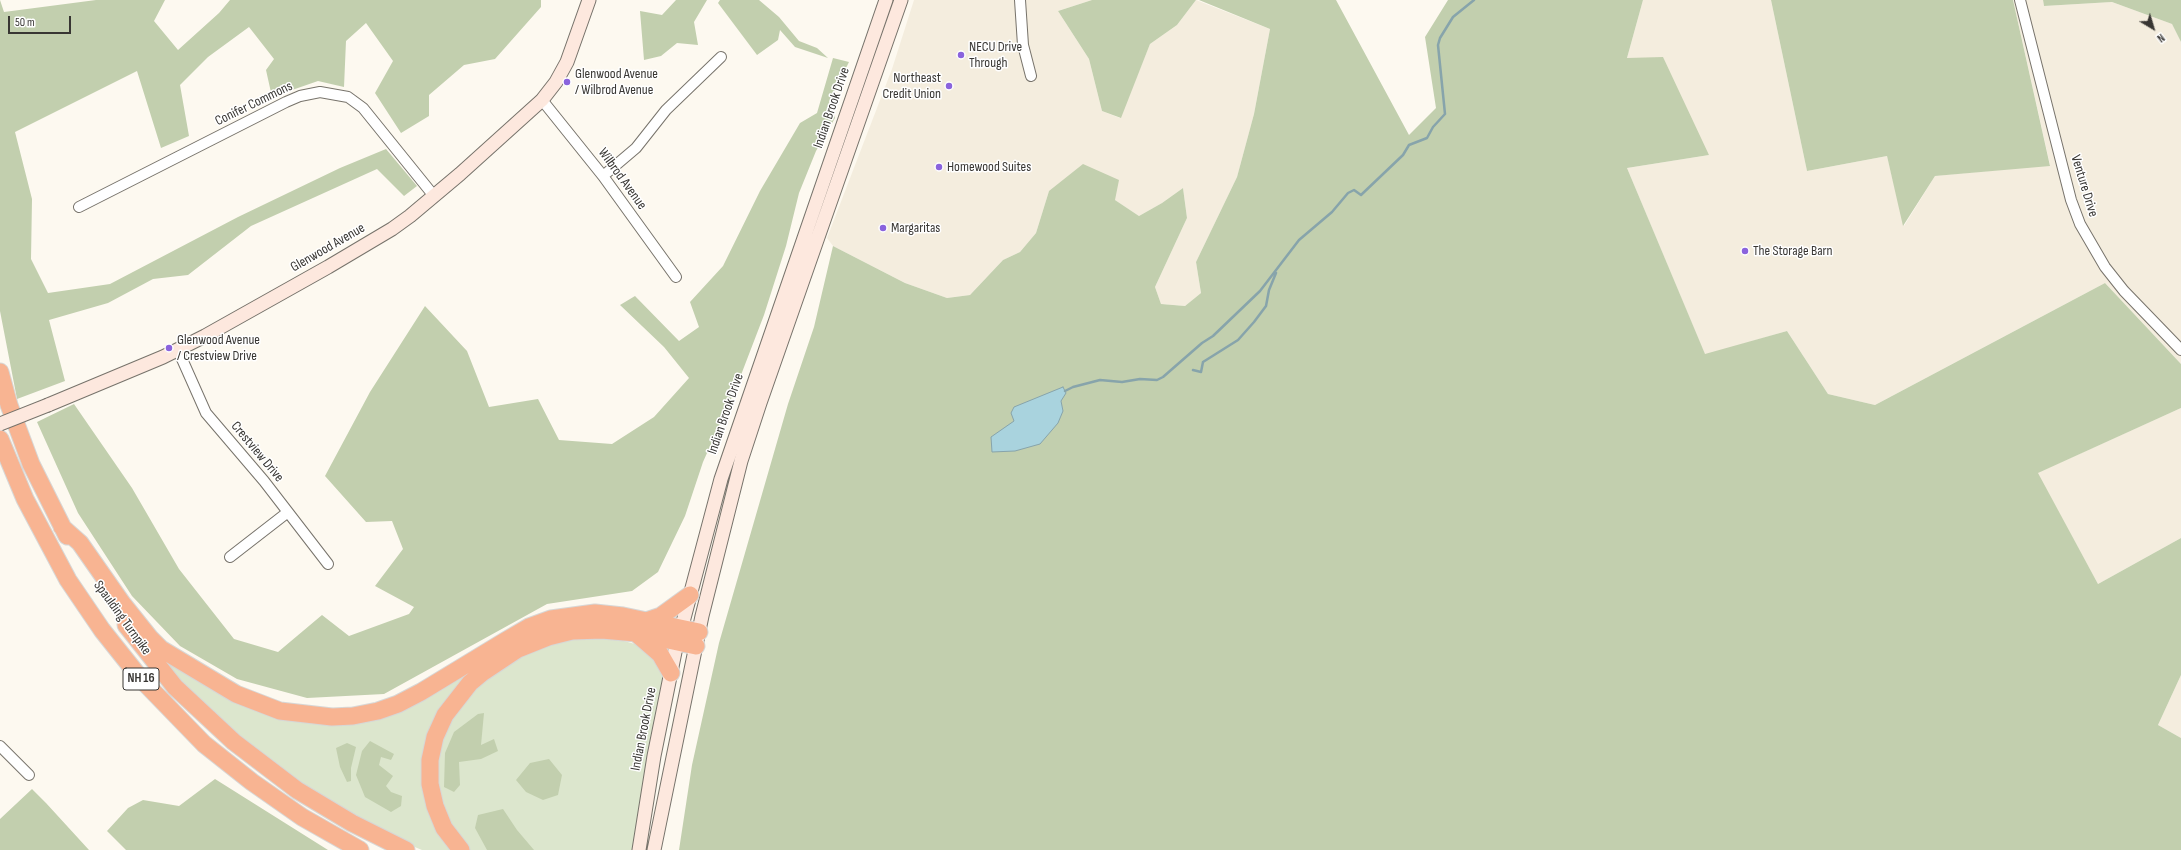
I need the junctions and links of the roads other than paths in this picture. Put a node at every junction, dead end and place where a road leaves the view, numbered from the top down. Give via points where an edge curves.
1 (589, 0) edge
2 (886, 0) edge
3 (901, 0) edge
4 (1020, 0) edge
5 (2020, 0) edge
6 (721, 57) dead end
7 (1031, 76) dead end
8 (542, 100) junction
9 (603, 176) junction
10 (434, 196) junction
11 (79, 207) dead end
12 (676, 277) dead end
13 (178, 350) junction
14 (2181, 350) edge
15 (0, 372) edge
16 (0, 424) edge
17 (0, 439) edge
18 (288, 512) junction
19 (62, 527) junction
20 (230, 557) dead end
21 (328, 564) dead end
22 (690, 595) junction
23 (641, 627) junction
24 (680, 635) junction
25 (697, 639) junction
26 (671, 673) junction
27 (0, 746) edge
28 (29, 775) dead end
29 (360, 850) edge
30 (406, 850) edge
31 (461, 850) edge
32 (639, 850) edge
33 (654, 850) edge

1 - 8 main road, Glenwood Avenue via 567,62
2 - 22 main road, Indian Brook Drive via 721,479
3 - 25 main road, Indian Brook Drive via 751,431 716,554
4 - 7 street via 1023,45
5 - 14 street, Venture Drive via 2071,200 2080,224 2105,267 2124,291
6 - 9 street via 666,110 636,148
8 - 9 street, Wilbrod Avenue
8 - 10 main road, Glenwood Avenue
9 - 12 street, Wilbrod Avenue
10 - 11 street, Conifer Commons via 363,108 348,97 320,92 286,102
10 - 13 main road, Glenwood Avenue via 380,236 264,304
13 - 16 main road, Glenwood Avenue, bridge
13 - 18 street, Crestview Drive via 206,412
15 - 19 highway, Spaulding Turnpike / NH 16 via 9,405 31,464
17 - 29 highway, Spaulding Turnpike / NH 16 via 25,499 60,567 98,625 141,679 188,728 233,768 302,816
18 - 20 street
18 - 21 street, Crestview Drive
19 - 23 highway via 80,543 122,603 161,649 236,694 280,711 332,717 378,711 398,704 529,627 552,619 595,614 623,616
19 - 30 highway, Spaulding Turnpike / NH 16 via 133,636 201,712 234,742 297,790 338,816
22 - 23 highway
22 - 24 main road, Indian Brook Drive
23 - 24 highway
23 - 26 highway
23 - 31 highway via 562,633 533,642 482,672 452,705 435,737 430,760 430,784 439,817
24 - 25 highway
24 - 26 main road, Indian Brook Drive
25 - 33 main road, Indian Brook Drive
26 - 32 main road, Indian Brook Drive
27 - 28 street

